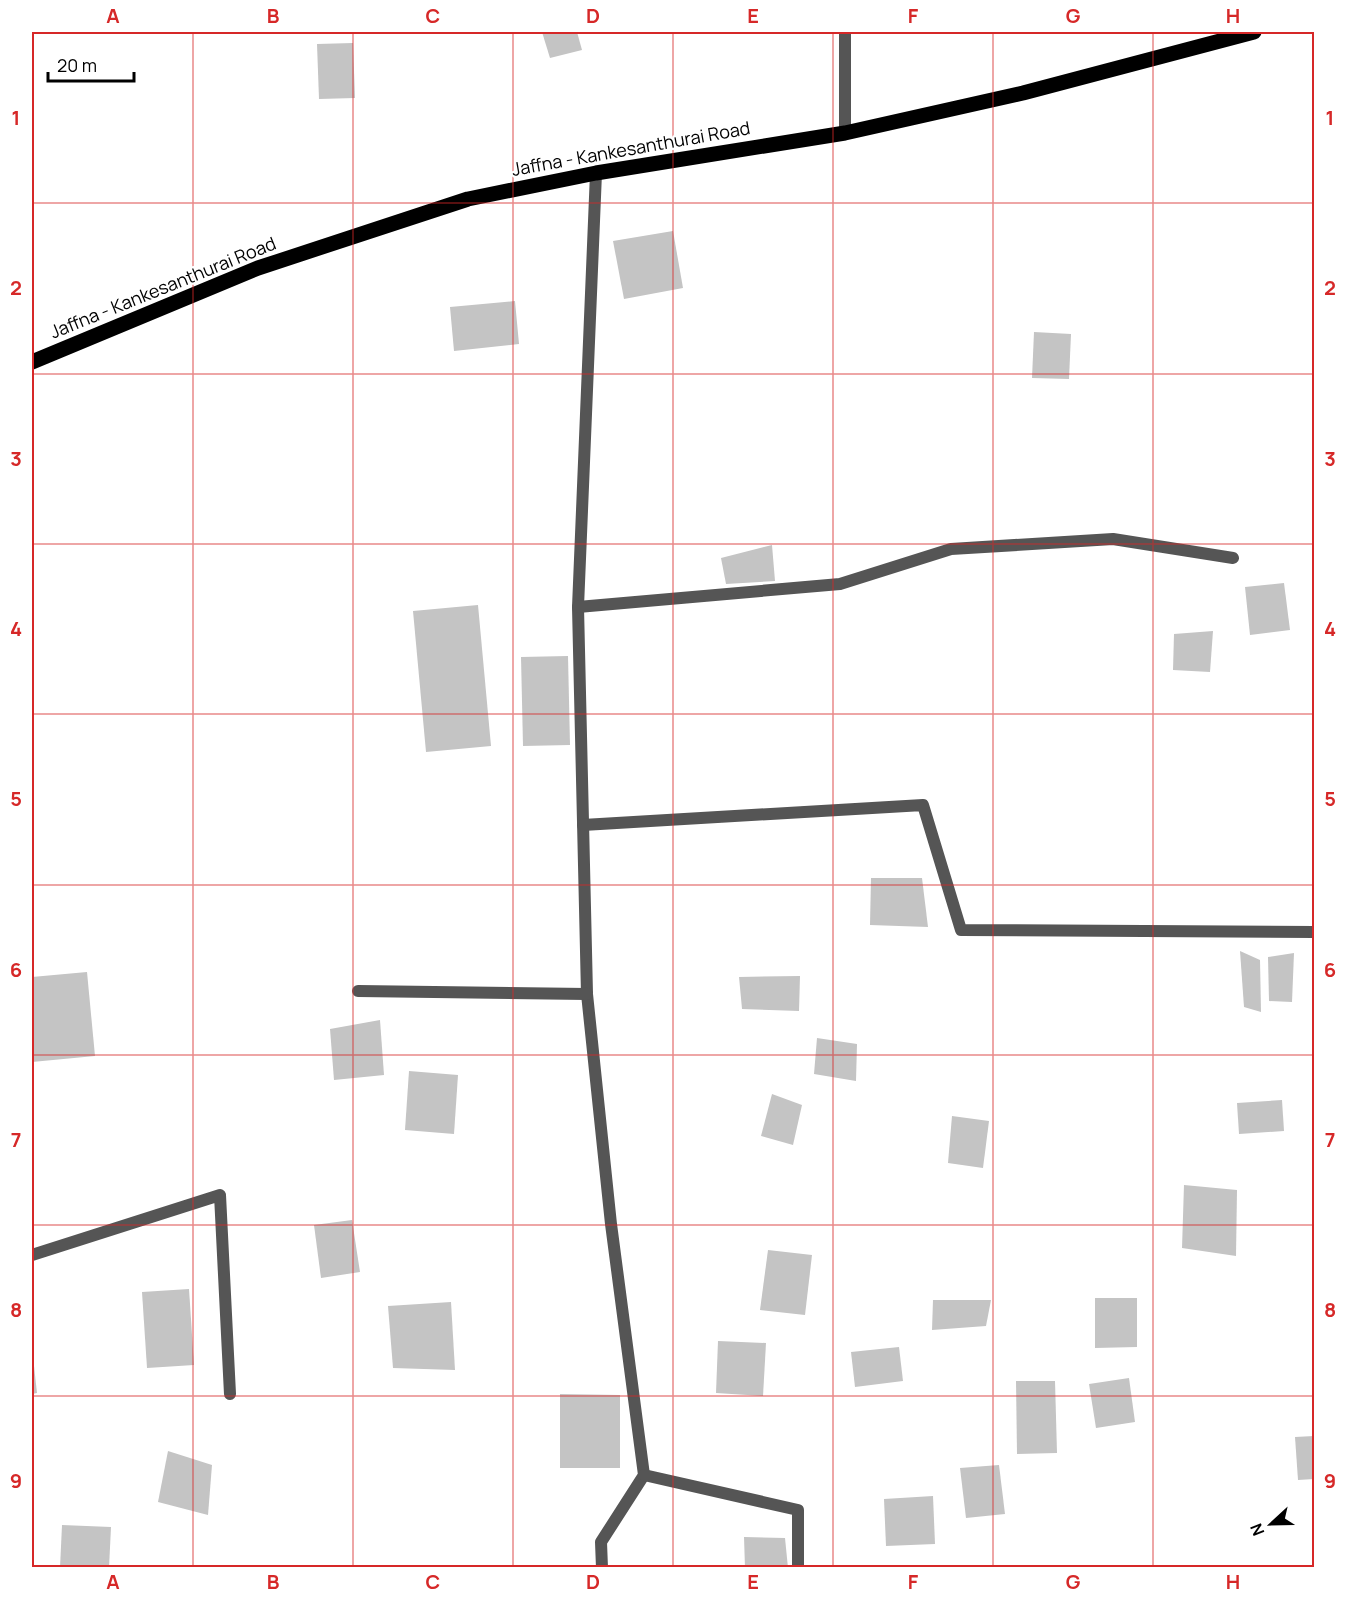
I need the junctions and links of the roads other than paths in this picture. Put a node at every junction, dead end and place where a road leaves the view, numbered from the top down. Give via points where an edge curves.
1 (845, 32) edge
2 (1254, 32) edge
3 (844, 133) junction
4 (596, 173) junction
5 (32, 362) edge
6 (1233, 558) dead end
7 (578, 607) junction
8 (583, 825) junction
9 (1314, 932) edge
10 (358, 991) dead end
11 (587, 994) junction
12 (32, 1255) edge
13 (230, 1394) dead end
14 (644, 1475) junction
15 (601, 1542) junction
16 (602, 1568) edge
17 (610, 1568) edge
18 (798, 1568) edge

1 - 3 street
2 - 3 main road, Jaffna - Kankesanthurai Road via 1023,93
3 - 4 main road, Jaffna - Kankesanthurai Road
4 - 5 main road, Jaffna - Kankesanthurai Road via 468,199 258,268
4 - 7 street
6 - 7 street via 1113,539 951,549 840,584
7 - 8 street
8 - 9 street via 923,805 961,930
8 - 11 street
10 - 11 street
11 - 14 street via 611,1224
12 - 13 street via 220,1195
14 - 15 street
14 - 18 street via 798,1510
15 - 16 street
15 - 17 street

